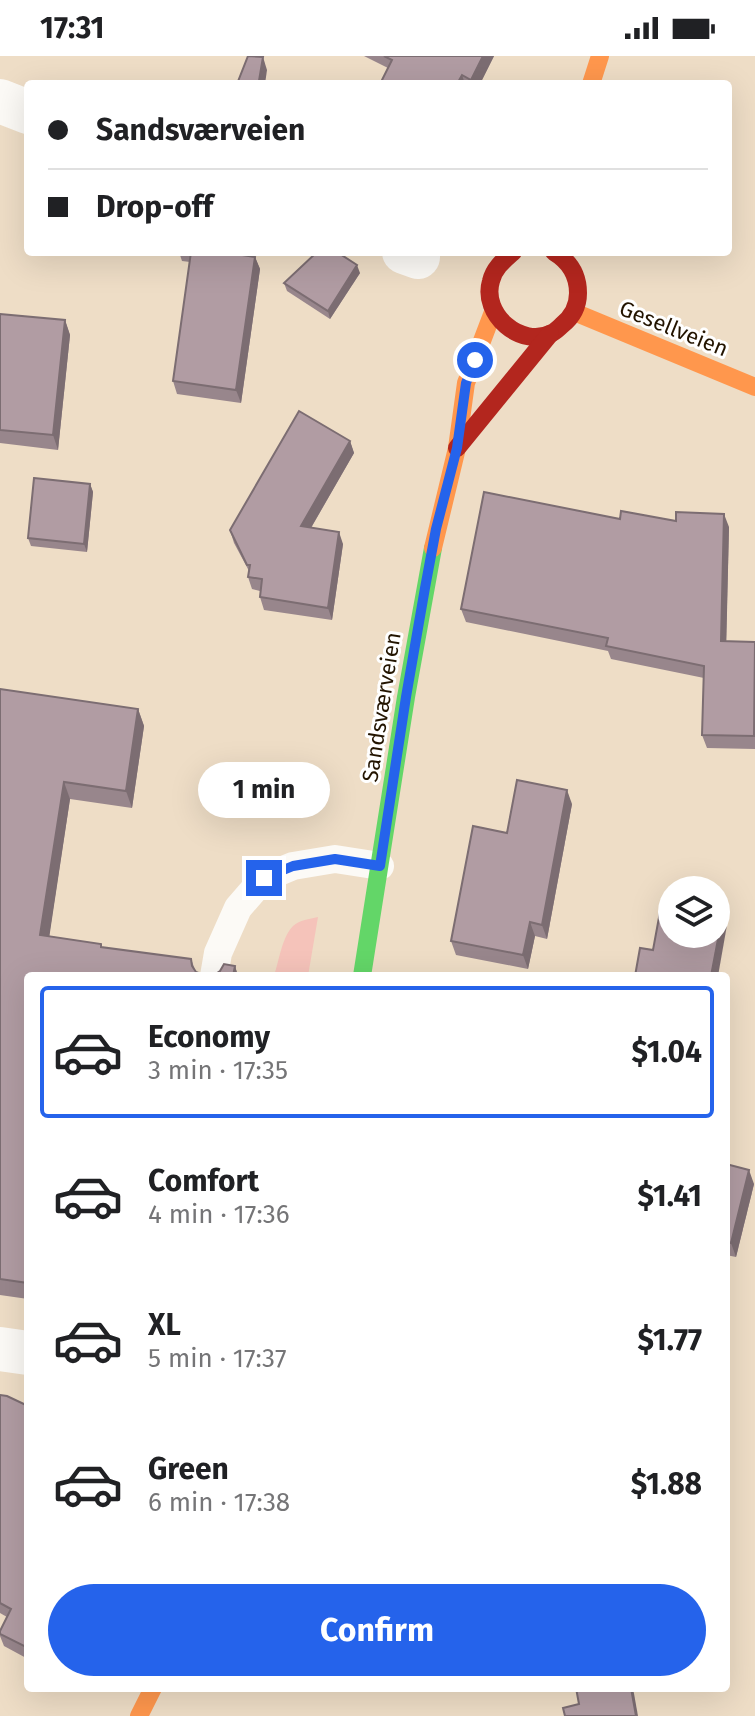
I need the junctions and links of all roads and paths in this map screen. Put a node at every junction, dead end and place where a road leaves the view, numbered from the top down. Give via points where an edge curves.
1 (600, 56) edge
2 (592, 80) edge
3 (0, 101) edge
4 (24, 110) edge
5 (508, 256) edge
6 (570, 258) edge
7 (493, 312) junction
8 (574, 312) junction
9 (550, 334) junction
10 (755, 387) edge
11 (457, 448) junction
12 (380, 866) junction
13 (215, 972) edge
14 (363, 972) edge
15 (0, 1349) edge
16 (24, 1352) edge

1 - 2 street
3 - 4 street
5 - 7 street, Sandsværveien via 491,278
6 - 8 street via 579,296
7 - 9 street via 511,331 536,337
7 - 11 street, Sandsværveien via 466,383
8 - 9 street, Sandsværveien
8 - 10 street, Gesellveien
9 - 11 street, Sandsværveien
11 - 12 street, Sandsværveien via 425,588
12 - 13 lane via 335,859 293,866 264,878 238,908
12 - 14 street, Sandsværveien
15 - 16 street

